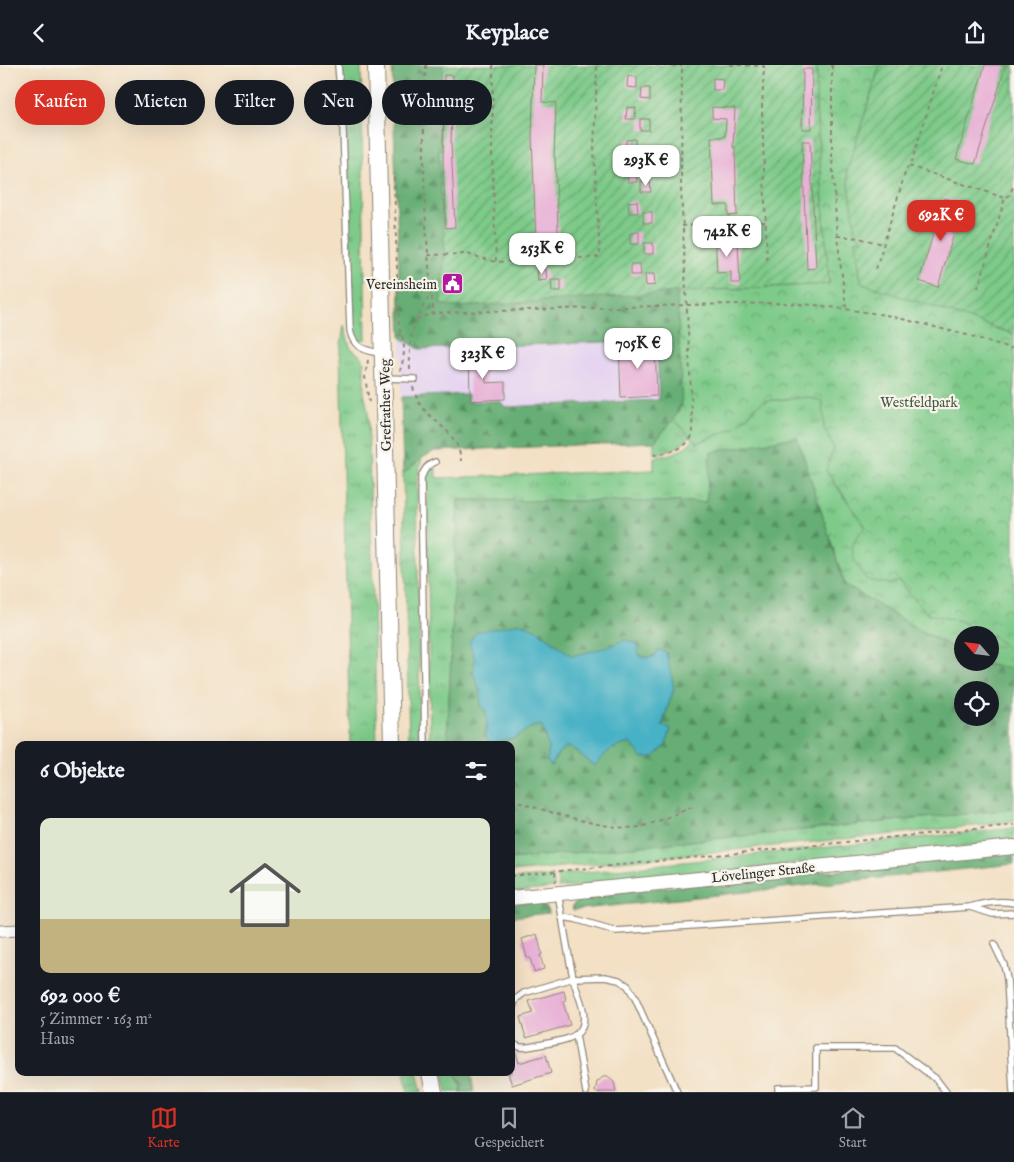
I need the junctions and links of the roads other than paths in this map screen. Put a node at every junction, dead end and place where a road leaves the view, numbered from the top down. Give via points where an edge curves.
1 (338, 65) edge
2 (376, 65) edge
3 (384, 355) junction
4 (391, 378) junction
5 (413, 379) road end
6 (436, 462) dead end
7 (393, 741) edge
8 (425, 741) edge
9 (1014, 847) edge
10 (558, 893) junction
11 (515, 898) edge
12 (1014, 903) edge
13 (970, 907) junction
14 (1014, 913) edge
15 (562, 917) junction
16 (15, 930) edge
17 (0, 931) edge
18 (994, 944) dead end
19 (573, 978) junction
20 (515, 1002) edge
21 (576, 1035) junction
22 (515, 1044) edge
23 (431, 1076) edge
24 (434, 1092) edge
25 (586, 1092) edge
26 (677, 1092) edge
27 (778, 1092) edge
28 (946, 1092) edge
29 (1013, 1092) edge

1 - 3 lane via 344,129 350,331 357,346
2 - 3 main road, Grefrather Weg
3 - 4 main road, Grefrather Weg
4 - 5 lane
4 - 7 main road, Grefrather Weg
6 - 8 lane via 424,469 421,478
9 - 10 street, Lövelinger Straße
10 - 11 street, Lövelinger Straße
10 - 15 lane
12 - 13 lane
13 - 14 lane via 986,913
13 - 15 lane via 616,931
15 - 19 lane
16 - 17 street
18 - 29 lane via 1007,979
19 - 20 lane via 524,993
19 - 21 lane via 584,1020
19 - 26 lane via 605,977 628,986
21 - 22 lane via 529,1047
21 - 25 lane
23 - 24 main road
27 - 28 lane via 778,1088 816,1087 816,1047 895,1048 936,1079

